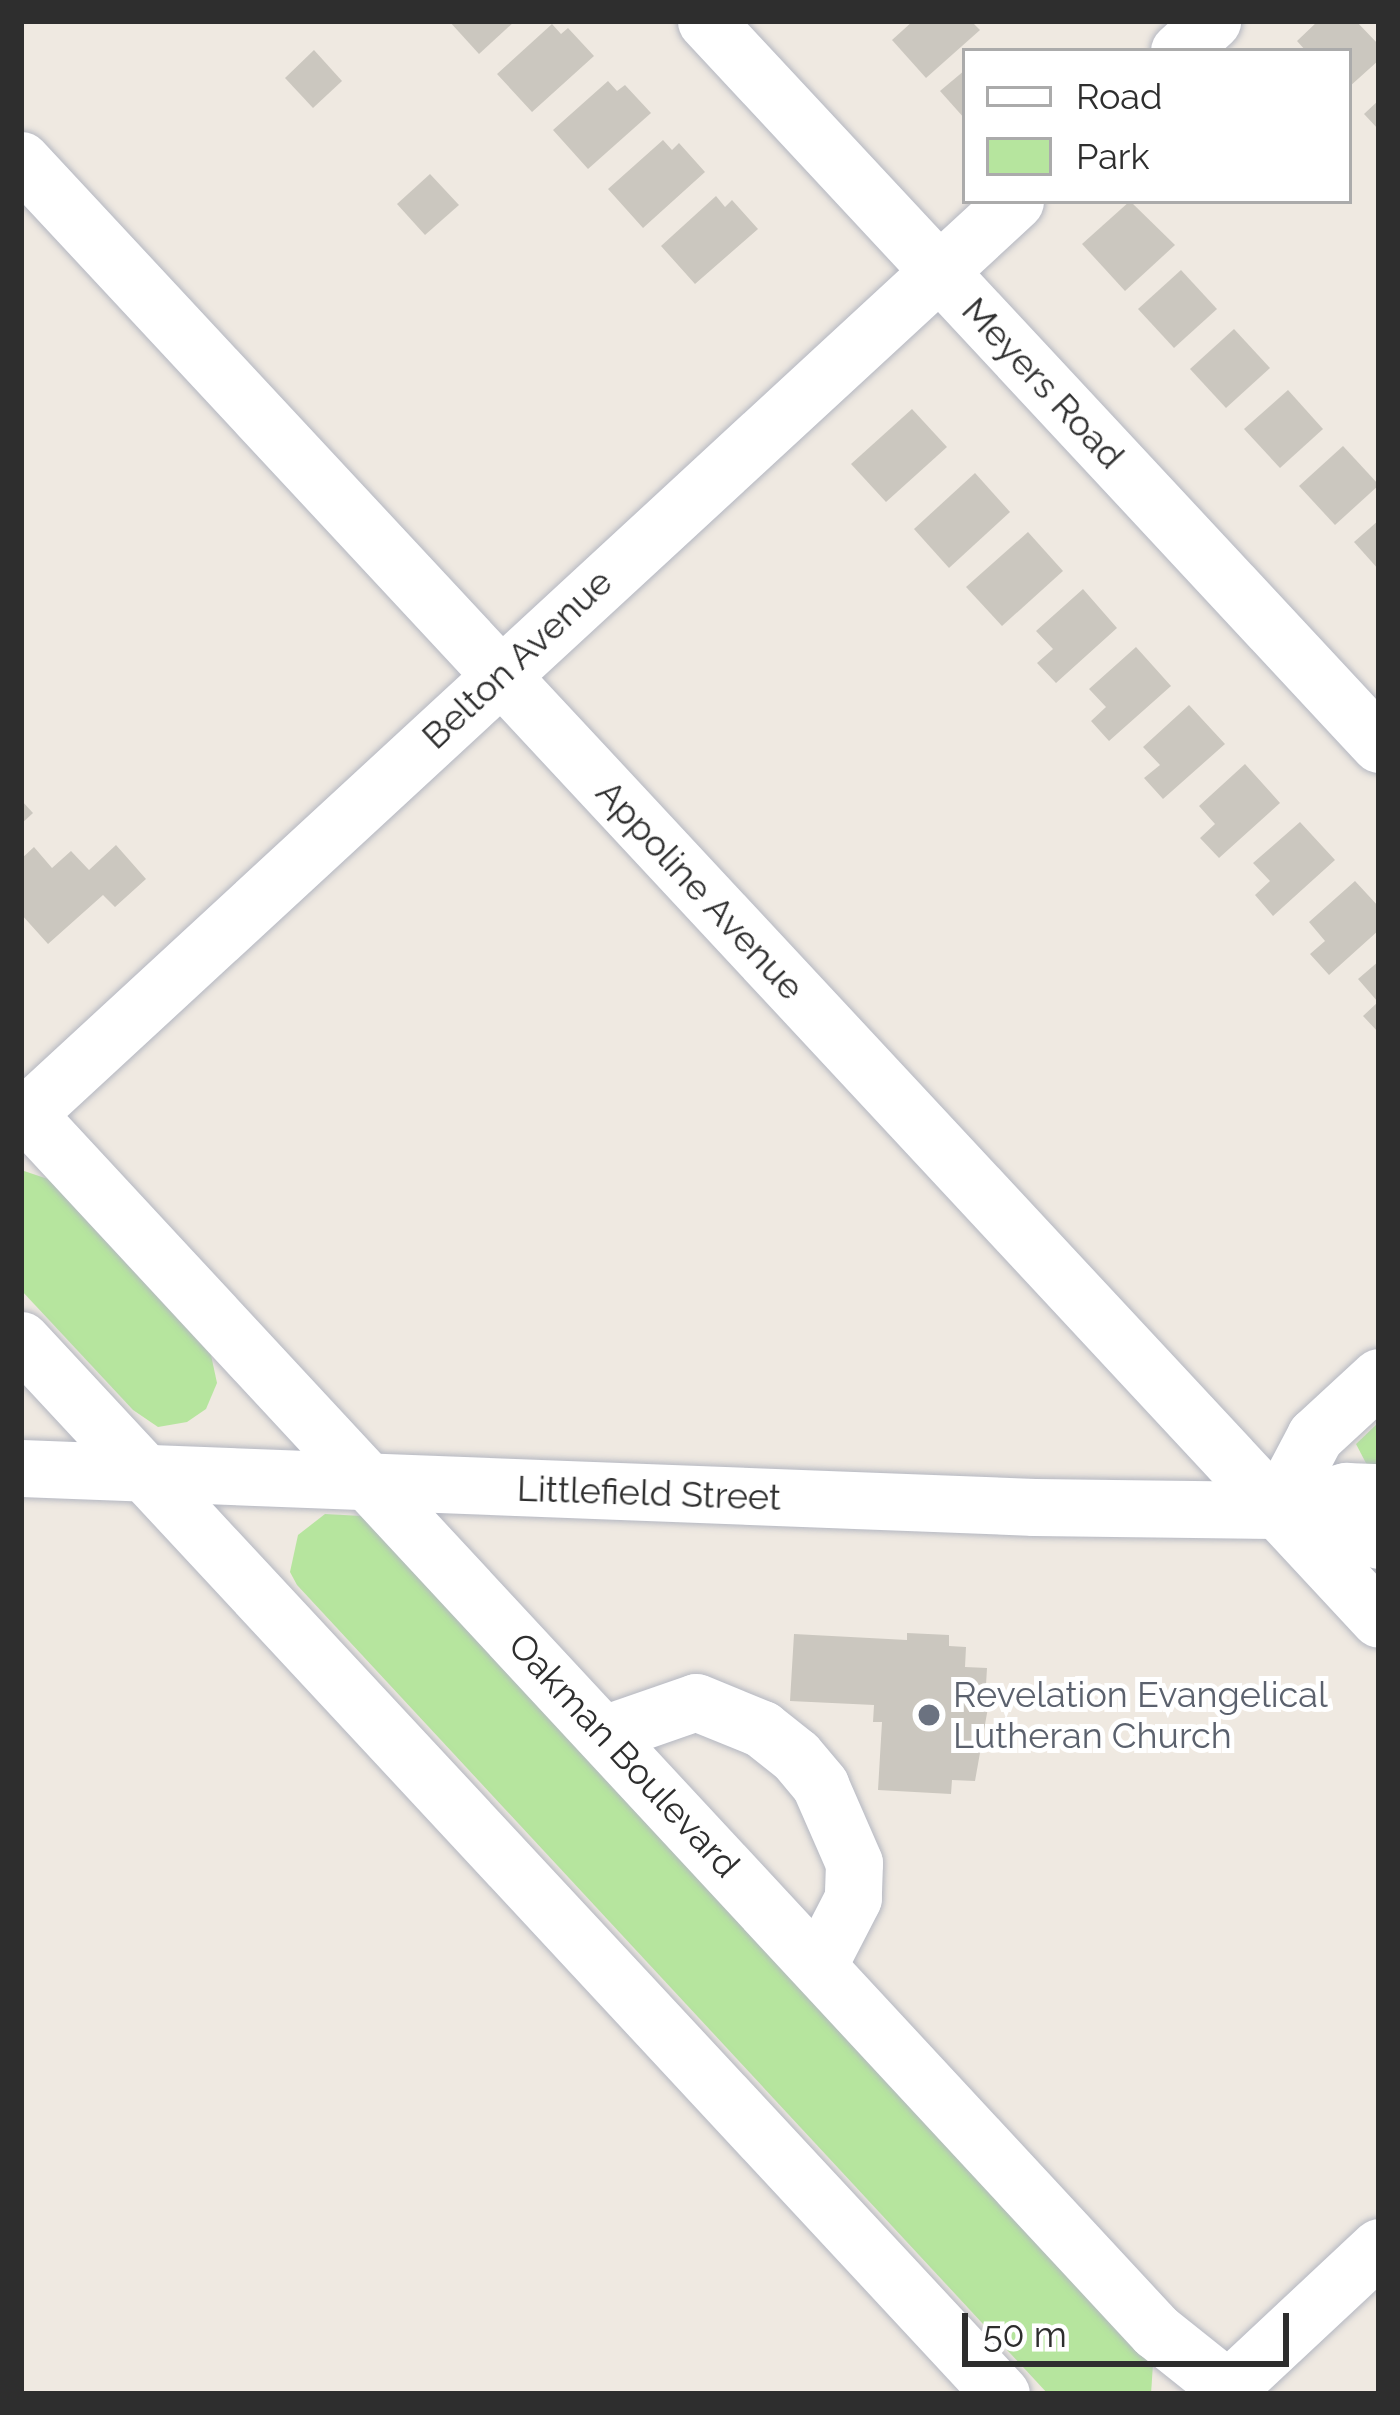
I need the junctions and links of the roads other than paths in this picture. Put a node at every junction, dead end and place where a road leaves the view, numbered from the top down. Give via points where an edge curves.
1 (706, 21) edge
2 (1211, 21) edge
3 (1182, 48) edge
4 (21, 160) edge
5 (1012, 204) edge
6 (938, 269) junction
7 (500, 674) junction
8 (1379, 745) edge
9 (23, 1113) edge
10 (21, 1340) edge
11 (1379, 1377) edge
12 (21, 1468) edge
13 (143, 1473) junction
14 (368, 1482) junction
15 (1379, 1492) edge
16 (1276, 1510) junction
17 (1379, 1540) edge
18 (1379, 1619) edge
19 (604, 1734) junction
20 (819, 1964) junction
21 (1379, 2247) edge
22 (1228, 2392) edge
23 (1001, 2394) edge

1 - 6 street, Meyers Road
2 - 3 street
4 - 7 street, Appoline Avenue
5 - 6 street, Belton Avenue
6 - 7 street, Belton Avenue
6 - 8 street, Meyers Road
7 - 9 street, Belton Avenue
7 - 16 street, Appoline Avenue
9 - 14 street, Oakman Boulevard
10 - 13 street
11 - 16 street via 1315,1436
12 - 13 street, Littlefield Street
13 - 14 street, Littlefield Street
13 - 23 street
14 - 16 street, Littlefield Street
14 - 19 street, Oakman Boulevard
15 - 16 street, Littlefield Street
16 - 17 street, Littlefield Street
16 - 18 street, Appoline Avenue
19 - 20 street, Oakman Boulevard
19 - 20 street via 696,1702 762,1729 796,1756 820,1785 854,1863 853,1898
20 - 22 street, Oakman Boulevard via 1156,2331
21 - 22 street

